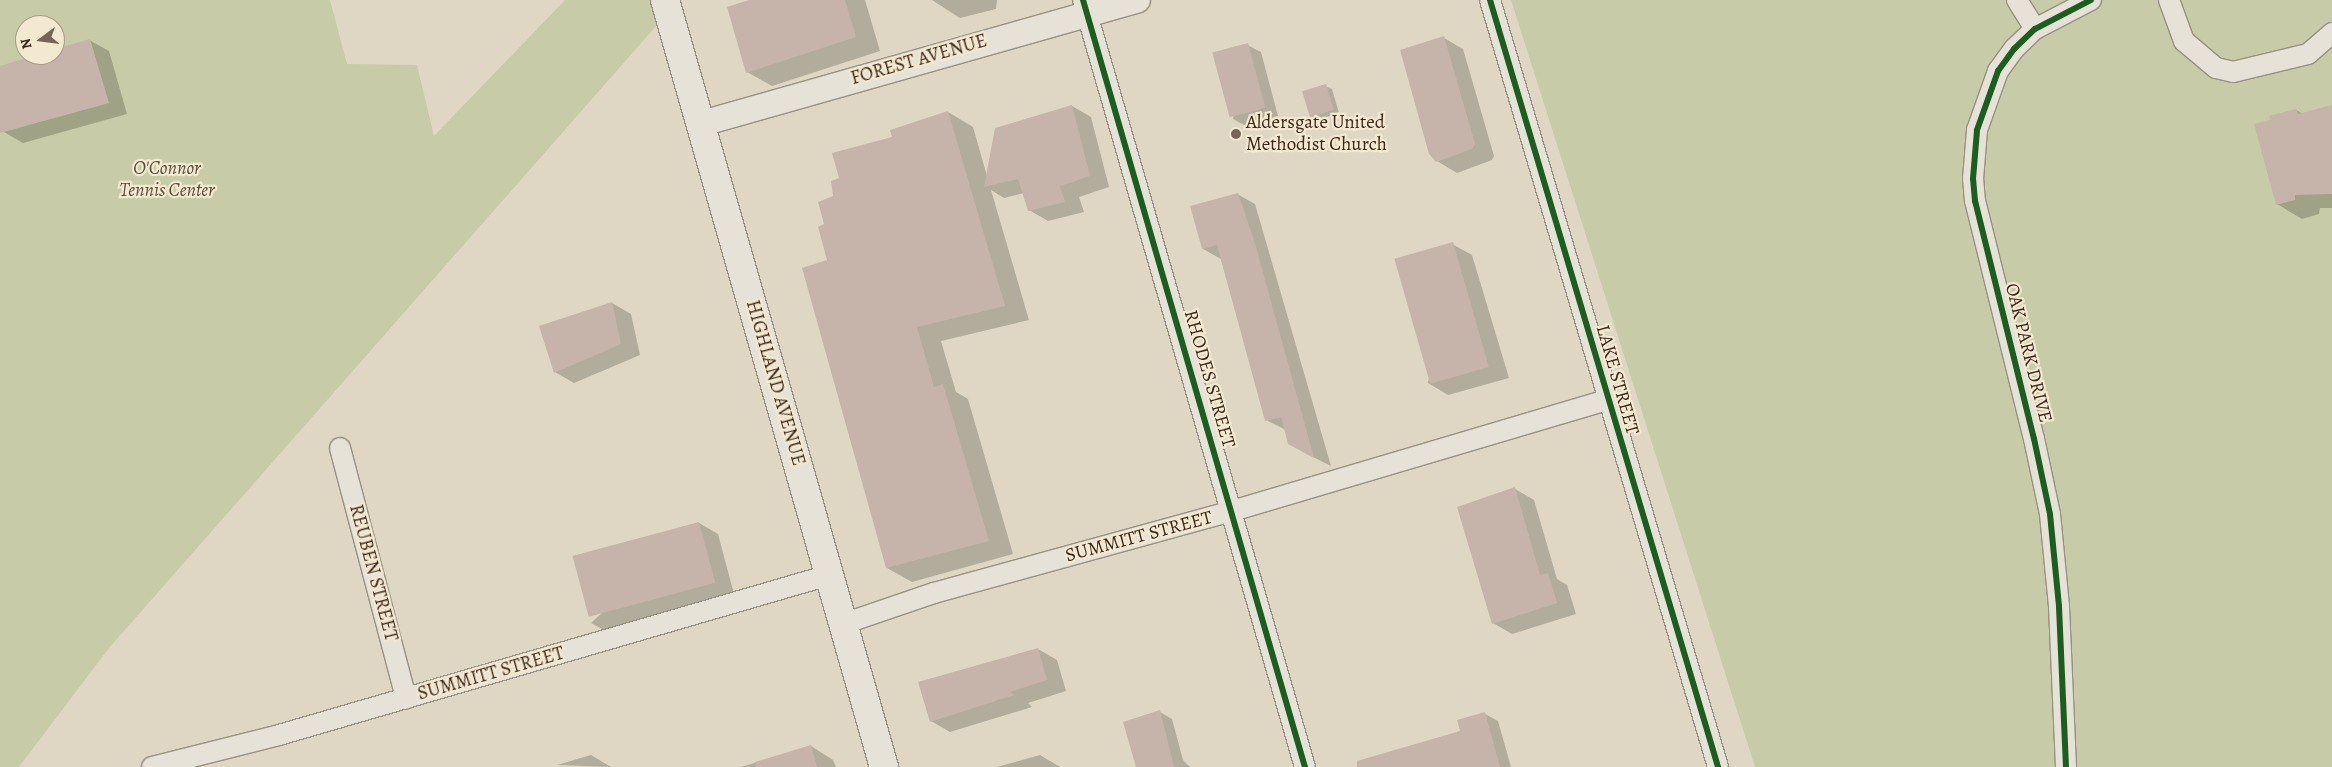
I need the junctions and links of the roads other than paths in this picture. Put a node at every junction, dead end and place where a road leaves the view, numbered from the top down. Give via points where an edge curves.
1 (665, 0) edge
2 (1137, 0) edge
3 (1490, 0) edge
4 (2017, 0) edge
5 (2091, 0) edge
6 (2170, 0) edge
7 (1085, 7) edge
8 (2036, 29) junction
9 (2332, 33) edge
10 (701, 123) junction
11 (1608, 400) junction
12 (340, 448) dead end
13 (1232, 511) junction
14 (829, 575) junction
15 (843, 624) junction
16 (406, 698) junction
17 (152, 766) edge
18 (884, 767) edge
19 (1305, 767) edge
20 (1718, 767) edge
21 (2066, 767) edge

1 - 10 main road, HIGHLAND AVENUE
2 - 7 street, FOREST AVENUE
3 - 11 street, LAKE STREET
4 - 8 street
5 - 8 street, OAK PARK DRIVE
6 - 9 street via 2184,42 2216,68 2233,72 2308,54
7 - 10 street, FOREST AVENUE
7 - 13 street, RHODES STREET
8 - 21 street, OAK PARK DRIVE via 2003,64 1988,94 1977,130 1973,179 1975,202 2050,514 2060,606
10 - 14 main road, HIGHLAND AVENUE
11 - 13 street, SUMMITT STREET
11 - 20 street, LAKE STREET
12 - 16 street, REUBEN STREET
13 - 15 street, SUMMITT STREET via 934,593
13 - 19 street, RHODES STREET
14 - 15 main road, HIGHLAND AVENUE
14 - 16 street, SUMMITT STREET
15 - 18 main road, HIGHLAND AVENUE
16 - 17 street, SUMMITT STREET via 279,735

